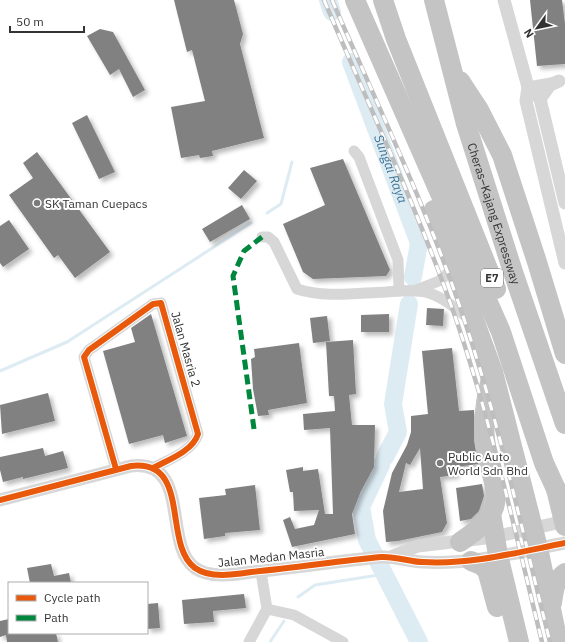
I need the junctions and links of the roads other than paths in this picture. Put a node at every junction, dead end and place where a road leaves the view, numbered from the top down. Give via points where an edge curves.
1 (355, 0) edge
2 (383, 0) edge
3 (434, 0) edge
4 (504, 0) edge
5 (450, 67) junction
6 (562, 81) edge
7 (528, 86) junction
8 (540, 99) junction
9 (418, 145) junction
10 (354, 151) dead end
11 (565, 203) edge
12 (527, 231) junction
13 (262, 237) dead end
14 (565, 263) edge
15 (454, 268) junction
16 (399, 291) junction
17 (415, 291) junction
18 (565, 311) edge
19 (476, 324) junction
20 (565, 354) edge
21 (493, 372) junction
22 (564, 421) edge
23 (153, 468) junction
24 (116, 470) junction
25 (556, 489) junction
26 (0, 500) edge
27 (491, 514) junction
28 (565, 521) edge
29 (565, 526) edge
30 (533, 528) junction
31 (460, 542) junction
32 (565, 542) edge
33 (496, 546) junction
34 (538, 548) junction
35 (387, 556) junction
36 (470, 560) junction
37 (261, 572) junction
38 (565, 573) edge
39 (267, 609) junction
40 (551, 609) junction
41 (509, 640) edge
42 (249, 642) edge
43 (343, 642) edge
44 (558, 642) edge

1 - 9 highway, E7
2 - 25 highway, E7 via 409,73 493,281 554,459
3 - 5 highway, Cheras–Kajang Expressway / E7
4 - 7 street
5 - 12 highway via 479,110 502,155
5 - 22 highway, Cheras–Kajang Expressway / E7 via 511,264
6 - 7 street
6 - 8 street via 550,85
7 - 8 street
7 - 14 street via 526,101
8 - 11 street
9 - 15 highway via 423,177
9 - 25 highway, E7 via 501,332 544,463
10 - 16 street via 359,157 398,260
12 - 18 highway via 555,282
12 - 20 highway
13 - 16 street via 268,237 274,242 297,289 308,292 354,294
15 - 17 street via 439,281
15 - 19 highway
16 - 17 street
17 - 19 street via 440,298
19 - 21 highway
21 - 27 highway via 485,414 485,439 496,488 496,502
21 - 30 highway
23 - 24 street via 144,465
23 - 24 street, Jalan Masria 2 via 191,446 198,434 161,303 153,304 89,350 84,357
23 - 37 street, Jalan Medan Masria via 171,490 181,546 186,558 194,567 205,573 218,575
24 - 26 street
25 - 29 highway, E7, bridge
27 - 31 highway via 484,524
27 - 33 highway
28 - 30 street
30 - 33 street
30 - 34 highway
31 - 33 street, Jalan Medan Masria
31 - 35 street, Jalan Medan Masria via 418,546
32 - 34 street
33 - 34 street
33 - 36 street, Jalan Medan Masria
33 - 41 highway
34 - 40 highway
35 - 36 street, Jalan Medan Masria via 423,562
35 - 37 street, Jalan Medan Masria
36 - 41 highway via 481,564 487,570
37 - 39 street
38 - 40 highway via 554,587
39 - 42 street
39 - 43 street via 294,615
40 - 44 highway

